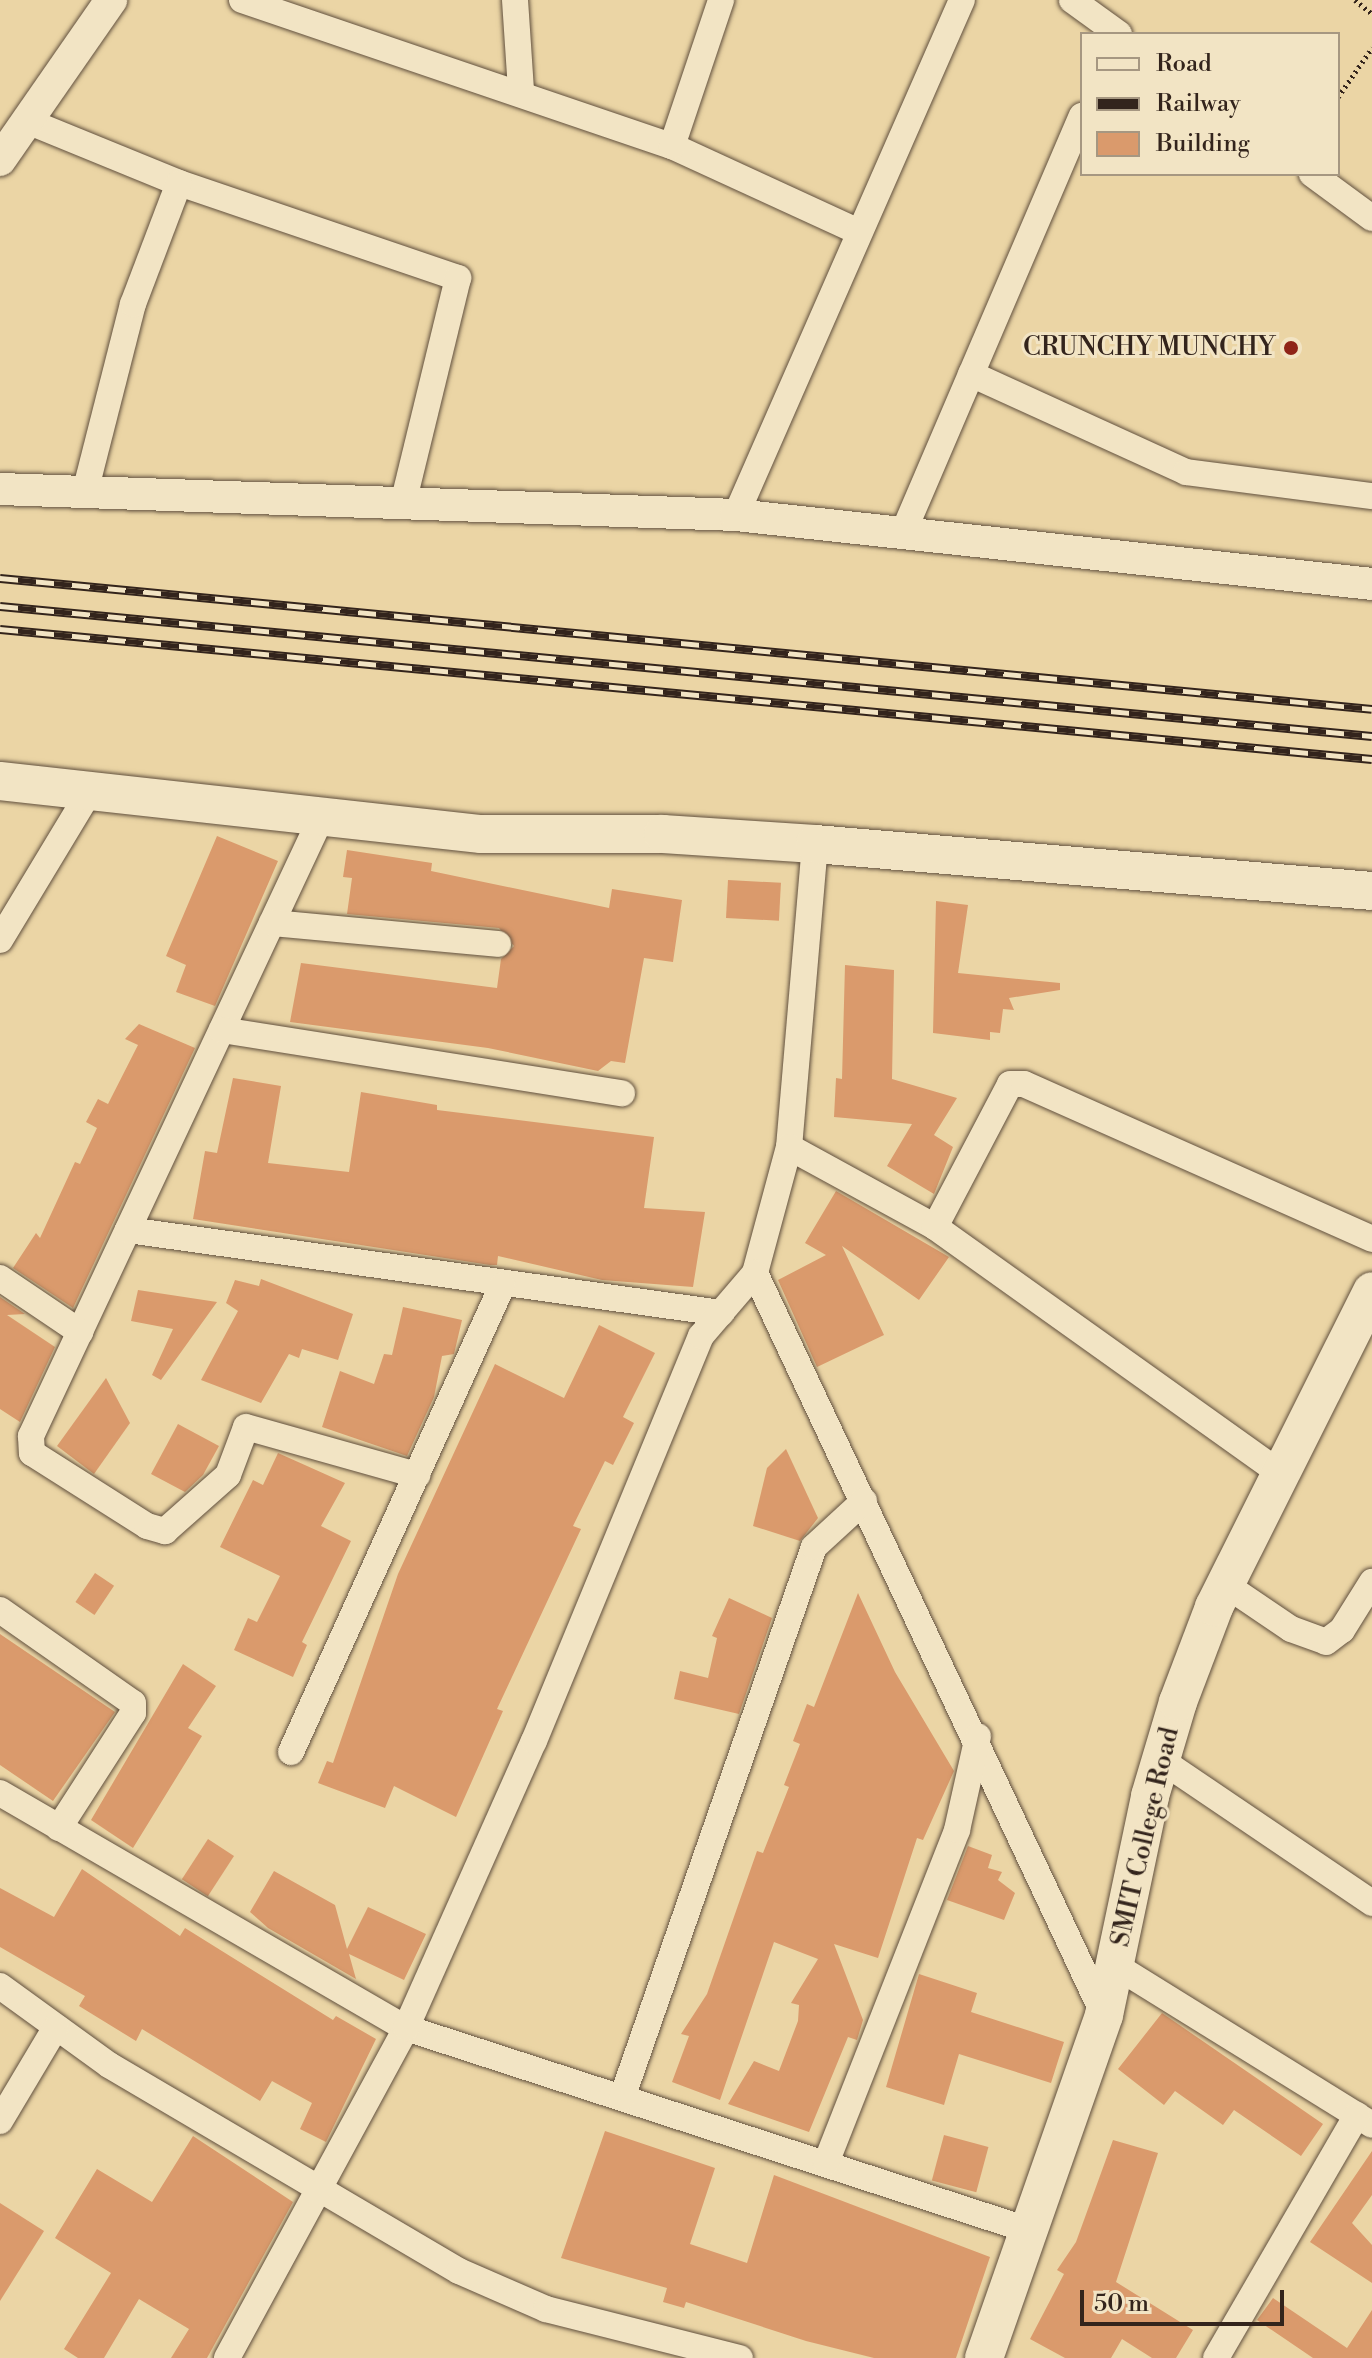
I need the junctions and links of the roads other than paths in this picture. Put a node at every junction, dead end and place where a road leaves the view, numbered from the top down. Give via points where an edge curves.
1 (111, 0) edge
2 (242, 0) edge
3 (515, 0) edge
4 (721, 0) edge
5 (962, 0) edge
6 (1072, 0) edge
7 (307, 9) edge
8 (1115, 32) edge
9 (521, 91) junction
10 (27, 121) junction
11 (1080, 121) edge
12 (672, 146) junction
13 (0, 160) edge
14 (1315, 176) edge
15 (179, 183) junction
16 (1372, 218) edge
17 (859, 232) junction
18 (971, 374) junction
19 (0, 489) edge
20 (85, 492) junction
21 (1372, 496) edge
22 (403, 503) junction
23 (736, 515) junction
24 (903, 533) junction
25 (1372, 584) edge
26 (0, 781) edge
27 (88, 794) junction
28 (321, 818) junction
29 (815, 844) junction
30 (1372, 891) edge
31 (272, 923) junction
32 (0, 940) edge
33 (498, 944) dead end
34 (222, 1030) junction
35 (622, 1093) dead end
36 (789, 1147) junction
37 (935, 1227) junction
38 (128, 1230) junction
39 (1372, 1239) edge
40 (755, 1273) junction
41 (0, 1278) edge
42 (502, 1286) junction
43 (1372, 1291) edge
44 (721, 1313) junction
45 (80, 1332) junction
46 (417, 1475) junction
47 (1284, 1476) junction
48 (864, 1501) junction
49 (1372, 1582) edge
50 (1226, 1585) junction
51 (0, 1610) edge
52 (978, 1736) junction
53 (291, 1752) dead end
54 (1161, 1760) junction
55 (0, 1793) edge
56 (59, 1828) junction
57 (1372, 1903) edge
58 (1116, 1966) junction
59 (0, 1986) edge
60 (1104, 2015) junction
61 (56, 2027) junction
62 (406, 2028) junction
63 (622, 2098) junction
64 (1364, 2120) edge
65 (0, 2121) edge
66 (826, 2163) junction
67 (322, 2191) junction
68 (1031, 2231) junction
69 (227, 2358) edge
70 (740, 2358) edge
71 (984, 2358) edge
72 (1216, 2358) edge

1 - 10 street
2 - 7 street
3 - 9 street
4 - 12 street
5 - 17 street
6 - 8 street
7 - 9 street
9 - 12 street
10 - 13 street
10 - 15 street
11 - 18 street
12 - 17 street
14 - 16 street
15 - 20 street via 133,304
15 - 22 street via 458,278
17 - 23 street
18 - 21 street via 1186,472
18 - 24 street
19 - 20 street
20 - 22 street
22 - 23 street
23 - 24 street
24 - 25 street
26 - 27 main road
27 - 28 main road
27 - 32 street
28 - 29 main road via 481,834 663,834
28 - 31 street
29 - 30 main road
29 - 36 street
31 - 33 street
31 - 34 street
34 - 35 street
34 - 38 street
36 - 37 street
36 - 40 street
37 - 39 street via 1010,1084 1024,1084
37 - 47 street
38 - 42 street
38 - 45 street
40 - 44 street
40 - 48 street
41 - 45 street
42 - 44 street
42 - 46 street
43 - 47 main road, SMIT College Road
44 - 62 street via 701,1336 534,1741
45 - 46 street via 31,1436 32,1453 147,1526 165,1531 228,1475 246,1427
46 - 53 street
47 - 50 main road, SMIT College Road
48 - 52 street
48 - 63 street via 814,1547
49 - 50 street via 1342,1630 1326,1642 1291,1629
50 - 54 main road, SMIT College Road
51 - 56 street via 133,1703 133,1713
52 - 60 street
52 - 66 street via 957,1830
54 - 57 street
54 - 58 main road, SMIT College Road
55 - 56 street
56 - 62 street
58 - 60 main road, SMIT College Road
58 - 64 street
59 - 61 street
60 - 68 main road, SMIT College Road
61 - 65 street
61 - 67 street via 109,2065
62 - 63 street
62 - 67 street
63 - 66 street
64 - 72 street
66 - 68 street
67 - 69 street
67 - 70 street via 459,2271 546,2309
68 - 71 main road, SMIT College Road

